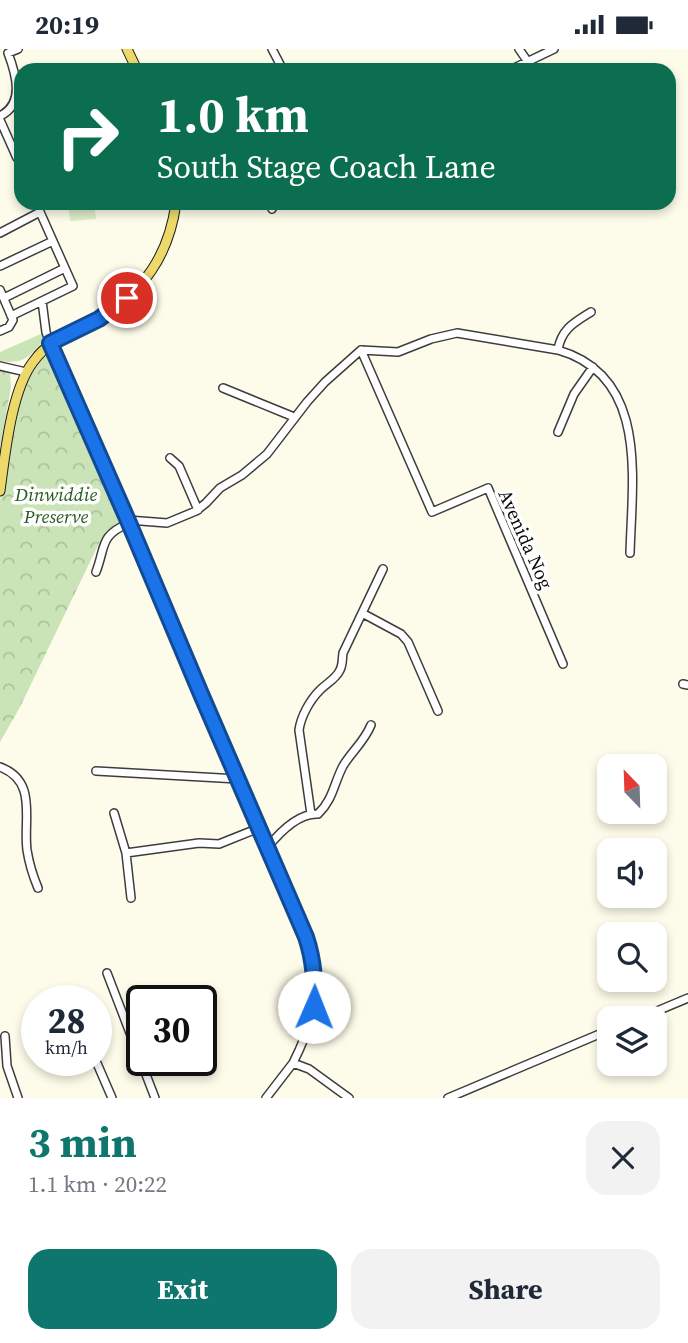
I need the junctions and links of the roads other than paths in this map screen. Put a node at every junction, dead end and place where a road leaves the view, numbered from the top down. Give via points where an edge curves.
1 (18, 49) edge
2 (519, 49) edge
3 (554, 49) edge
4 (528, 62) joint
5 (14, 74) edge
6 (14, 104) edge
7 (0, 118) edge
8 (14, 152) edge
9 (175, 210) edge
10 (0, 233) edge
11 (53, 241) junction
12 (0, 266) edge
13 (65, 268) junction
14 (0, 290) edge
15 (4, 298) junction
16 (42, 301) junction
17 (592, 312) dead end
18 (11, 316) junction
19 (0, 331) edge
20 (50, 343) junction
21 (361, 350) junction
22 (558, 350) junction
23 (0, 366) edge
24 (593, 367) junction
25 (26, 372) junction
26 (223, 388) dead end
27 (294, 417) junction
28 (558, 432) dead end
29 (170, 458) dead end
30 (0, 491) edge
31 (198, 510) junction
32 (129, 522) junction
33 (630, 553) dead end
34 (383, 569) dead end
35 (96, 572) dead end
36 (362, 613) junction
37 (563, 664) dead end
38 (438, 711) dead end
39 (371, 725) dead end
40 (0, 767) edge
41 (96, 771) dead end
42 (238, 779) junction
43 (114, 813) dead end
44 (311, 814) junction
45 (259, 828) junction
46 (267, 848) junction
47 (126, 853) junction
48 (38, 888) dead end
49 (131, 898) dead end
50 (107, 973) dead end
51 (688, 998) edge
52 (667, 1007) edge
53 (5, 1035) dead end
54 (597, 1035) edge
55 (293, 1063) junction
56 (102, 1076) edge
57 (18, 1098) edge
58 (112, 1098) edge
59 (155, 1098) edge
60 (266, 1098) edge
61 (349, 1098) edge
62 (449, 1098) edge

1 - 5 street via 9,53
2 - 4 street
3 - 4 street
6 - 7 street
7 - 8 street
9 - 20 main road via 162,255 145,280 99,319
10 - 11 street via 40,212
11 - 12 street
11 - 13 street
13 - 15 street
13 - 16 street via 73,286
14 - 15 street
15 - 18 street
16 - 18 street
16 - 20 street
17 - 22 street via 567,328
18 - 19 street via 9,327
20 - 25 main road
20 - 32 street
21 - 22 street via 398,352 457,333
21 - 27 street via 324,382
21 - 37 street, Avenida Nog via 432,512 488,488
22 - 24 street
23 - 25 street
24 - 28 street via 574,394
24 - 33 street via 615,392 631,440
25 - 30 main road via 10,424
26 - 27 street
27 - 31 street via 267,454
29 - 31 street
31 - 32 street via 167,523
32 - 35 street via 107,539
32 - 42 street
34 - 36 street
36 - 38 street via 408,642
36 - 44 street via 339,672 319,690 300,722
39 - 44 street via 341,770 326,807
40 - 48 street via 12,771 24,791 27,851
41 - 42 street
42 - 45 street
43 - 47 street
44 - 46 street via 283,829
45 - 46 street
45 - 47 street via 219,844
46 - 55 street via 314,966 310,1025
47 - 49 street
50 - 59 street
51 - 52 street
53 - 57 street via 7,1066
54 - 62 street
55 - 60 street
55 - 61 street
56 - 58 street

